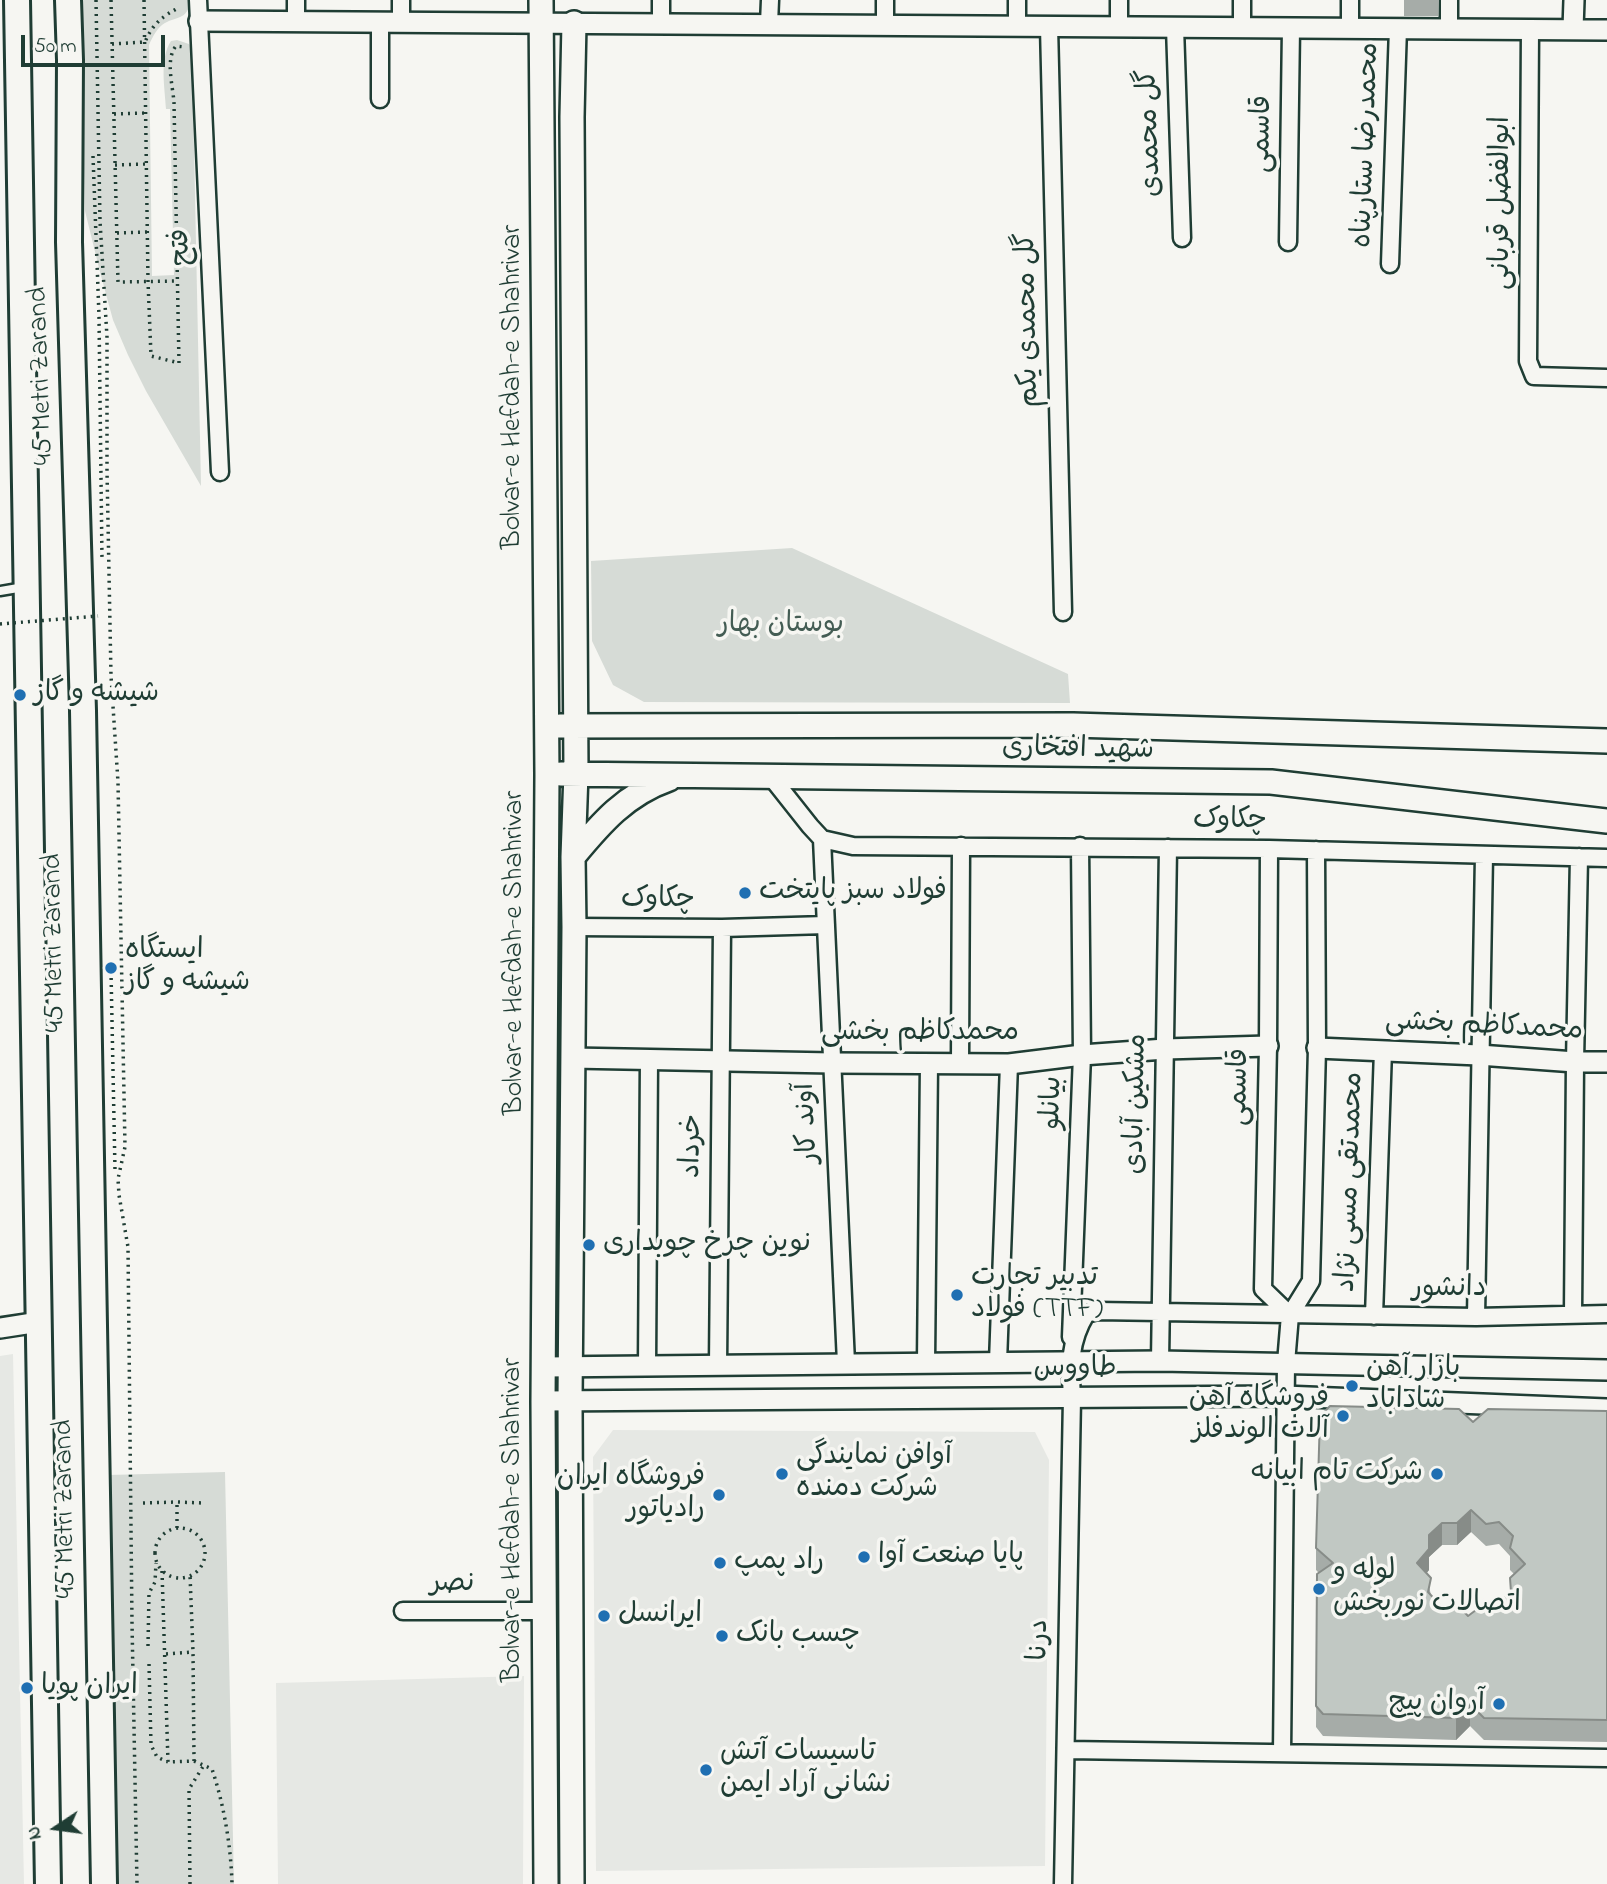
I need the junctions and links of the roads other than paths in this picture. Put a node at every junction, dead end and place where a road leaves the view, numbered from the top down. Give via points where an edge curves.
1 (17, 0) edge
2 (68, 0) edge
3 (198, 0) edge
4 (296, 0) edge
5 (401, 0) edge
6 (661, 0) edge
7 (769, 0) edge
8 (885, 0) edge
9 (1017, 0) edge
10 (1119, 0) edge
11 (1242, 0) edge
12 (1350, 0) edge
13 (1449, 0) edge
14 (1574, 0) edge
15 (542, 11) edge
16 (198, 21) junction
17 (296, 21) junction
18 (380, 22) junction
19 (401, 22) junction
20 (574, 23) junction
21 (661, 24) junction
22 (769, 24) junction
23 (885, 25) junction
24 (1017, 26) junction
25 (1049, 26) junction
26 (1119, 27) junction
27 (1175, 27) junction
28 (1242, 27) junction
29 (1291, 28) junction
30 (1350, 28) junction
31 (1398, 28) junction
32 (1449, 29) junction
33 (1530, 29) junction
34 (1573, 29) junction
35 (1607, 30) edge
36 (380, 99) dead end
37 (1182, 238) dead end
38 (1288, 242) dead end
39 (1390, 264) dead end
40 (1607, 377) edge
41 (220, 472) dead end
42 (27, 587) junction
43 (0, 591) edge
44 (1063, 612) dead end
45 (547, 725) junction
46 (576, 727) junction
47 (1607, 741) edge
48 (576, 773) junction
49 (547, 775) junction
50 (675, 776) junction
51 (772, 778) junction
52 (1607, 821) edge
53 (822, 839) junction
54 (961, 846) junction
55 (1080, 846) junction
56 (1168, 848) junction
57 (1269, 849) junction
58 (1316, 850) junction
59 (1484, 855) junction
60 (573, 857) junction
61 (1579, 857) junction
62 (1607, 858) edge
63 (826, 925) junction
64 (574, 927) junction
65 (722, 928) junction
66 (1268, 1046) junction
67 (1317, 1048) junction
68 (1165, 1049) junction
69 (1383, 1050) junction
70 (1082, 1055) junction
71 (1479, 1055) junction
72 (572, 1058) junction
73 (649, 1059) junction
74 (721, 1060) junction
75 (1575, 1062) junction
76 (1607, 1062) edge
77 (832, 1063) junction
78 (929, 1063) junction
79 (960, 1063) junction
80 (1009, 1064) junction
81 (1161, 1312) junction
82 (1573, 1314) junction
83 (1607, 1314) edge
84 (1290, 1315) junction
85 (1374, 1316) junction
86 (1476, 1317) junction
87 (39, 1322) junction
88 (0, 1328) edge
89 (1070, 1360) junction
90 (1160, 1360) junction
91 (926, 1362) junction
92 (998, 1362) junction
93 (846, 1363) junction
94 (1286, 1363) junction
95 (718, 1365) junction
96 (647, 1366) junction
97 (544, 1367) junction
98 (571, 1367) junction
99 (1607, 1370) edge
100 (1284, 1396) junction
101 (1072, 1398) junction
102 (543, 1401) junction
103 (570, 1401) junction
104 (1607, 1409) edge
105 (402, 1611) dead end
106 (543, 1611) junction
107 (1066, 1750) junction
108 (1282, 1753) junction
109 (1607, 1758) edge
110 (48, 1884) edge
111 (104, 1884) edge
112 (545, 1884) edge
113 (572, 1884) edge
114 (1063, 1884) edge

1 - 42 main road, 45 Metri Zarand
2 - 111 main road, 45 Metri Zarand via 69,242 83,711
3 - 16 street, فتح
4 - 17 street
5 - 19 street
6 - 21 street
7 - 22 street
8 - 23 street
9 - 24 street
10 - 26 street
11 - 28 street
12 - 30 street
13 - 32 street
14 - 34 street
15 - 19 street
15 - 20 street
15 - 45 main road, Bolvar-e Hefdah-e Shahrivar
16 - 17 street
16 - 41 street, فتح
17 - 18 street
18 - 19 street
18 - 36 street
20 - 21 street
20 - 46 main road, Bolvar-e Hefdah-e Shahrivar
21 - 22 street
22 - 23 street
23 - 24 street
24 - 25 street
25 - 26 street
25 - 44 street, گل محمدی یکم
26 - 27 street
27 - 28 street
27 - 37 street, گل محمدی
28 - 29 street
29 - 30 street
29 - 38 street, قاسمی
30 - 31 street
31 - 32 street
31 - 39 street, محمدرضا ستارپناه
32 - 33 street
33 - 34 street
33 - 40 street, ابوالفضل قربانی via 1528,361 1534,376
34 - 35 street
42 - 43 lane
42 - 87 main road, 45 Metri Zarand
45 - 46 main road, شهید افتخاری
45 - 49 main road, Bolvar-e Hefdah-e Shahrivar
46 - 47 main road, شهید افتخاری via 1073,726
46 - 48 main road, Bolvar-e Hefdah-e Shahrivar
48 - 49 main road, شهید افتخاری
48 - 50 main road, شهید افتخاری
48 - 60 main road, Bolvar-e Hefdah-e Shahrivar
49 - 97 main road, Bolvar-e Hefdah-e Shahrivar
50 - 51 main road, شهید افتخاری
50 - 60 main road via 625,802
51 - 52 main road, شهید افتخاری via 1271,782
51 - 53 street
53 - 54 street, چکاوک via 853,846
53 - 63 street, آوند کار
54 - 55 street, چکاوک
54 - 79 street
55 - 56 street, چکاوک
55 - 70 street, بیانلو
56 - 57 street, چکاوک
56 - 68 street, مشکین آبادی
57 - 58 street, چکاوک
57 - 66 street, قاسمی
58 - 59 street, چکاوک
58 - 67 street
59 - 61 street, چکاوک
59 - 71 street
60 - 64 main road, Bolvar-e Hefdah-e Shahrivar
61 - 62 street, چکاوک
61 - 75 street
63 - 65 street, چکاوک
63 - 77 street, آوند کار
64 - 65 street, چکاوک
64 - 72 main road, Bolvar-e Hefdah-e Shahrivar
65 - 74 street, خرداد
66 - 68 street, محمدکاظم بخشی
66 - 84 street, قاسمی via 1263,1289
67 - 69 street, محمدکاظم بخشی
67 - 84 street via 1311,1282
68 - 70 street, محمدکاظم بخشی
68 - 81 street, مشکین آبادی
69 - 71 street, محمدکاظم بخشی
69 - 85 street, محمدتقی مسی نژاد
70 - 80 street, محمدکاظم بخشی
70 - 89 street, بیانلو
71 - 75 street, محمدکاظم بخشی
71 - 86 street
72 - 73 street, محمدکاظم بخشی
72 - 98 main road, Bolvar-e Hefdah-e Shahrivar
73 - 74 street, محمدکاظم بخشی
73 - 96 street
74 - 77 street, محمدکاظم بخشی
74 - 95 street, خرداد
75 - 76 street, محمدکاظم بخشی
75 - 82 street
77 - 78 street, محمدکاظم بخشی
77 - 93 street, آوند کار
78 - 79 street, محمدکاظم بخشی
78 - 91 street
79 - 80 street, محمدکاظم بخشی
80 - 92 street
81 - 84 street, دانشور
81 - 89 street, دانشور via 1086,1314
81 - 90 street, مشکین آبادی
82 - 83 street, دانشور
82 - 86 street, دانشور
84 - 85 street, دانشور
84 - 94 street
85 - 86 street, دانشور
87 - 88 street
87 - 110 main road, 45 Metri Zarand
89 - 90 street, طاووس
89 - 92 street, طاووس
89 - 101 street, درنا
90 - 94 street, طاووس
91 - 92 street, طاووس
91 - 93 street, طاووس
93 - 95 street, طاووس
94 - 99 street, طاووس
94 - 100 street
95 - 96 street, طاووس
96 - 98 street, طاووس
97 - 98 street, طاووس
97 - 102 main road, Bolvar-e Hefdah-e Shahrivar
98 - 103 main road, Bolvar-e Hefdah-e Shahrivar
100 - 101 street, طاووس
100 - 104 street, طاووس
100 - 108 street
101 - 103 street, طاووس
101 - 107 street, درنا
102 - 103 street, طاووس
102 - 106 main road, Bolvar-e Hefdah-e Shahrivar
103 - 113 main road, Bolvar-e Hefdah-e Shahrivar
105 - 106 street, نصر
106 - 112 main road, Bolvar-e Hefdah-e Shahrivar
107 - 108 street
107 - 114 street, درنا
108 - 109 street

